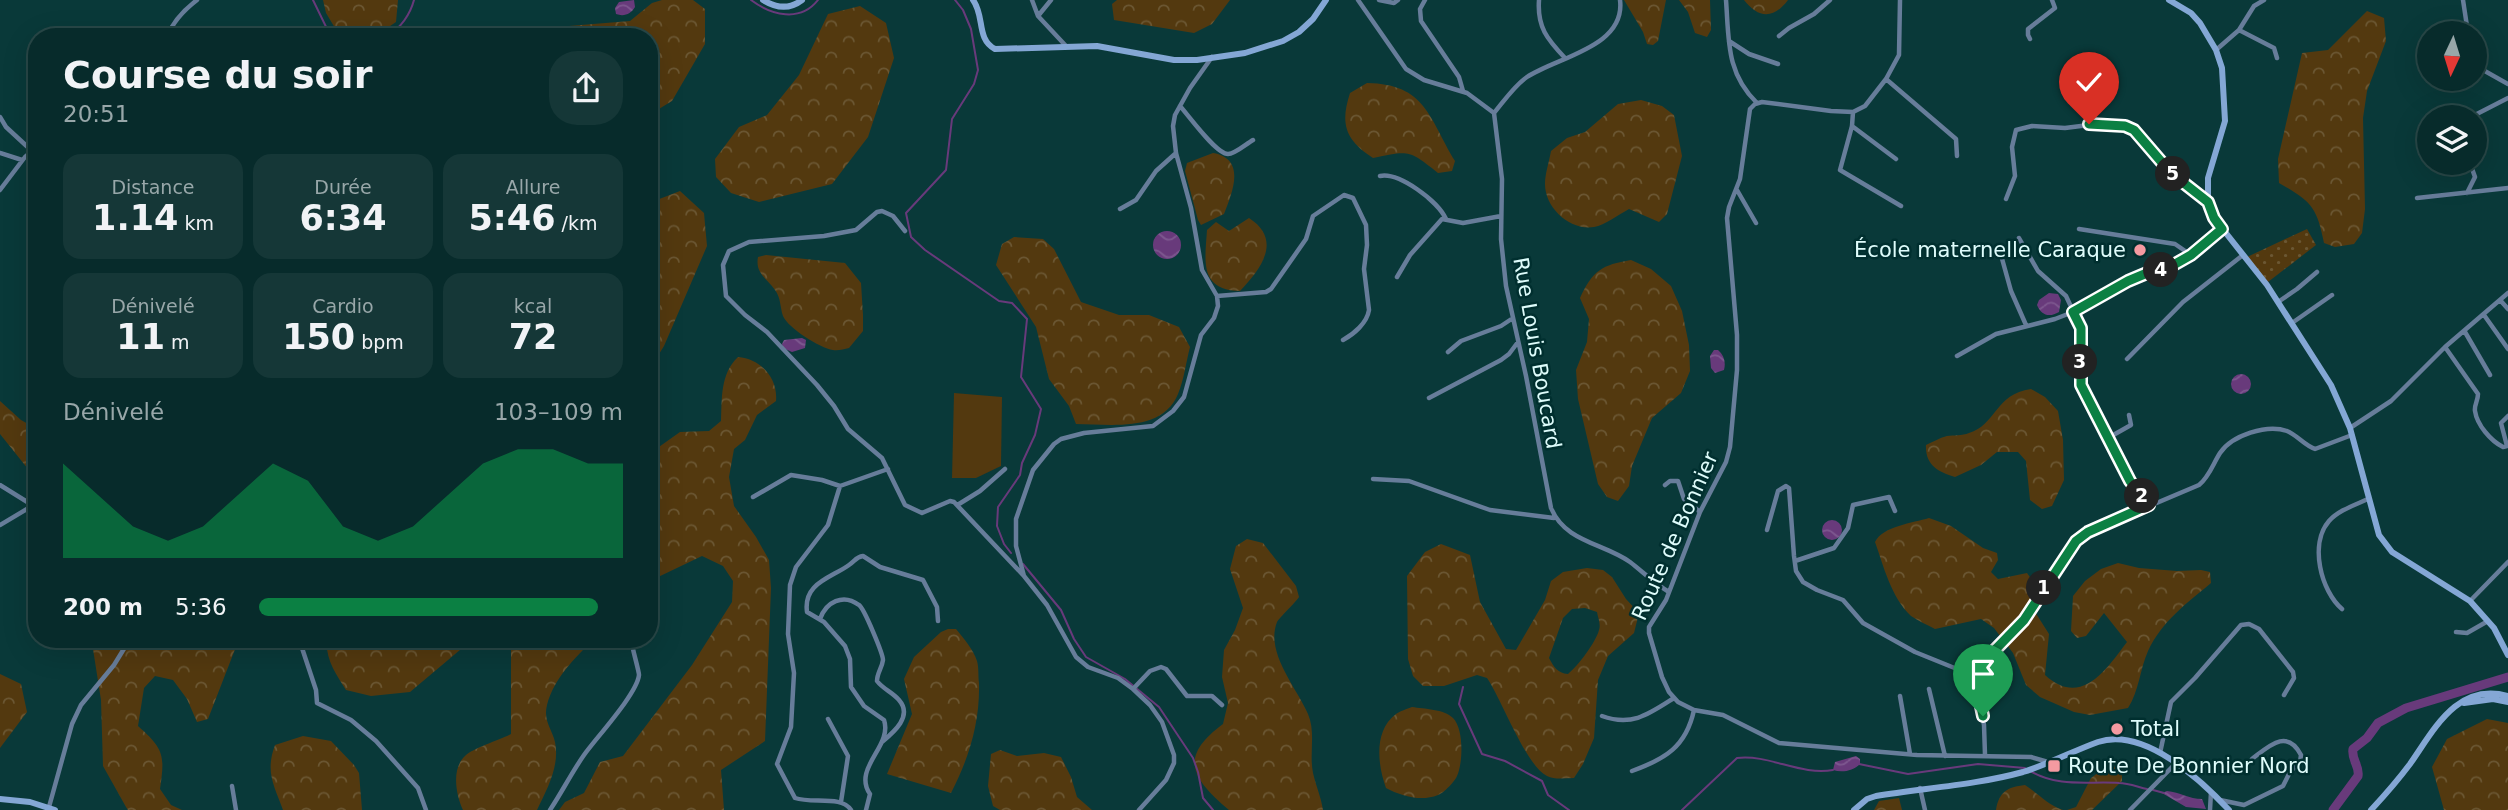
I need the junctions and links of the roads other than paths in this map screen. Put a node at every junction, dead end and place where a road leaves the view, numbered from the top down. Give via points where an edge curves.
1 (197, 0) edge
2 (763, 0) edge
3 (802, 0) edge
4 (973, 0) edge
5 (1032, 0) edge
6 (1051, 0) edge
7 (1326, 0) edge
8 (1358, 0) edge
9 (1379, 0) edge
10 (1398, 0) edge
11 (1425, 0) edge
12 (1539, 0) edge
13 (1620, 0) edge
14 (1726, 0) edge
15 (1830, 0) edge
16 (1900, 0) edge
17 (2052, 0) edge
18 (2169, 0) edge
19 (2264, 0) edge
20 (2463, 0) edge
21 (1038, 16) junction
22 (2466, 21) edge
23 (171, 28) edge
24 (2239, 30) junction
25 (1779, 36) dead end
26 (2030, 38) dead end
27 (1729, 41) junction
28 (1066, 46) junction
29 (2216, 50) junction
30 (1212, 57) junction
31 (1565, 58) junction
32 (2277, 58) dead end
33 (1778, 64) dead end
34 (2487, 72) edge
35 (1886, 79) junction
36 (2508, 84) edge
37 (1463, 91) junction
38 (2508, 98) edge
39 (1758, 103) junction
40 (1180, 106) junction
41 (2487, 109) edge
42 (1853, 112) junction
43 (1494, 113) junction
44 (0, 117) edge
45 (1852, 127) junction
46 (1253, 140) dead end
47 (28, 147) edge
48 (0, 153) edge
49 (1175, 153) junction
50 (28, 155) edge
51 (1957, 156) dead end
52 (1896, 159) dead end
53 (22, 160) junction
54 (2473, 175) edge
55 (1380, 176) dead end
56 (2508, 188) edge
57 (1736, 189) junction
58 (0, 190) edge
59 (2467, 193) junction
60 (2417, 198) dead end
61 (2006, 199) dead end
62 (2208, 202) junction
63 (1901, 206) dead end
64 (1120, 209) dead end
65 (1501, 216) junction
66 (1446, 219) junction
67 (1756, 223) dead end
68 (2079, 229) dead end
69 (2222, 229) junction
70 (905, 231) dead end
71 (2019, 238) dead end
72 (2191, 255) junction
73 (2243, 255) junction
74 (2001, 256) dead end
75 (2316, 272) dead end
76 (1397, 277) dead end
77 (2508, 293) edge
78 (2332, 295) dead end
79 (1217, 296) junction
80 (2500, 300) junction
81 (2278, 302) junction
82 (2508, 309) edge
83 (2073, 312) junction
84 (2484, 315) junction
85 (1513, 318) junction
86 (2292, 323) junction
87 (2025, 325) junction
88 (2465, 332) junction
89 (1343, 340) dead end
90 (1518, 342) junction
91 (2445, 347) junction
92 (2508, 349) edge
93 (1448, 352) dead end
94 (1957, 356) dead end
95 (2127, 359) dead end
96 (2490, 376) dead end
97 (1429, 398) dead end
98 (2129, 415) dead end
99 (2508, 416) edge
100 (2351, 432) junction
101 (2108, 438) junction
102 (888, 469) junction
103 (1005, 470) dead end
104 (1373, 479) dead end
105 (0, 485) edge
106 (1665, 485) dead end
107 (840, 486) junction
108 (752, 497) dead end
109 (2368, 499) junction
110 (28, 503) edge
111 (958, 505) junction
112 (2149, 505) junction
113 (28, 510) edge
114 (1895, 511) dead end
115 (1700, 512) junction
116 (1555, 518) junction
117 (0, 525) edge
118 (1767, 530) dead end
119 (1795, 561) junction
120 (2508, 562) edge
121 (1024, 576) junction
122 (1668, 592) junction
123 (2470, 601) junction
124 (2342, 609) dead end
125 (820, 619) junction
126 (938, 621) dead end
127 (2488, 621) junction
128 (2456, 632) dead end
129 (124, 648) edge
130 (302, 648) edge
131 (632, 648) edge
132 (2508, 655) edge
133 (1132, 689) junction
134 (1929, 689) dead end
135 (1978, 692) junction
136 (2284, 695) dead end
137 (1900, 696) dead end
138 (2508, 696) edge
139 (1674, 698) junction
140 (2508, 702) edge
141 (2462, 703) junction
142 (1222, 705) dead end
143 (1694, 710) junction
144 (1602, 716) dead end
145 (828, 719) dead end
146 (879, 745) junction
147 (2160, 753) junction
148 (1910, 754) junction
149 (1945, 755) junction
150 (1985, 755) junction
151 (2252, 759) dead end
152 (2048, 762) junction
153 (2176, 763) junction
154 (1632, 771) dead end
155 (232, 786) dead end
156 (1920, 788) junction
157 (2211, 792) junction
158 (0, 799) edge
159 (2220, 800) junction
160 (841, 802) junction
161 (52, 808) edge
162 (236, 810) edge
163 (426, 810) edge
164 (550, 810) edge
165 (851, 810) edge
166 (866, 810) edge
167 (1139, 810) edge
168 (1854, 810) edge
169 (1925, 810) edge
170 (2130, 810) edge
171 (2210, 810) edge
172 (2229, 810) edge
173 (2371, 810) edge

1 - 23 street
2 - 3 street via 785,8
4 - 28 street via 990,47
5 - 21 street
6 - 21 street
7 - 30 street via 1313,19 1290,37 1245,53
8 - 37 street via 1406,69 1424,80
9 - 10 street via 1394,4
11 - 37 street via 1421,21 1459,77
12 - 31 street via 1541,29
13 - 31 street via 1616,23 1604,40
14 - 27 street
15 - 25 street
16 - 35 street via 1899,55
17 - 26 street via 2055,10 2028,29
18 - 29 street via 2191,13
19 - 24 street via 2254,6
20 - 22 street
21 - 28 street
24 - 29 street
24 - 32 street via 2274,47
27 - 33 street
27 - 39 street via 1735,74
28 - 30 street via 1097,46 1174,60
29 - 62 street via 2226,112 2211,161
30 - 40 street
31 - 43 street via 1527,77
34 - 36 street
35 - 42 street via 1865,106
35 - 51 street via 1956,139
37 - 43 street
38 - 41 street
39 - 42 street
39 - 57 street, Route de Bonnier via 1749,113
40 - 46 street via 1224,153
40 - 49 street via 1173,126
42 - 45 street
43 - 65 street, Rue Louis Boucard
44 - 47 street
45 - 52 street
45 - 63 street via 1840,170
48 - 53 street
49 - 64 street via 1136,200
49 - 79 street via 1202,270
50 - 53 street
53 - 58 street
54 - 59 street
55 - 66 street via 1410,185 1441,209
56 - 59 street
57 - 67 street
57 - 115 street, Route de Bonnier via 1727,218 1737,335 1730,447
59 - 60 street
61 - 62 street via 2014,176 2012,148 2017,130 2097,124 2134,130 2171,173
62 - 69 street
65 - 66 street via 1462,223
65 - 85 street, Rue Louis Boucard
66 - 76 street via 1410,256
68 - 72 street via 2175,244
69 - 72 street
69 - 73 street
70 - 102 street via 882,211 856,230 749,242 729,251 723,265 726,296 767,331 835,405 848,429 882,458
71 - 83 street via 2038,271 2063,292
72 - 83 street via 2128,281
73 - 81 street
73 - 95 street via 2183,302
74 - 87 street
75 - 81 street
77 - 80 street
78 - 86 street
79 - 89 street via 1271,289 1306,239 1313,216 1349,195 1366,225 1364,269 1369,310 1366,320
79 - 121 street via 1218,306 1201,335 1184,397 1173,411 1153,426 1070,436 1046,451 1033,470 1016,519 1016,546
80 - 82 street
80 - 84 street
81 - 86 street
83 - 87 street
83 - 101 street via 2081,328 2081,385
84 - 88 street
84 - 92 street
85 - 90 street, Rue Louis Boucard
85 - 93 street via 1461,341
86 - 100 street via 2331,385
87 - 94 street via 1996,334
88 - 91 street
88 - 96 street
90 - 97 street via 1501,360
90 - 116 street, Rue Louis Boucard via 1546,494
91 - 99 street via 2478,394 2475,414 2487,435 2503,447 2507,446 2501,423
91 - 100 street via 2391,401
98 - 101 street via 2132,425
100 - 109 street
100 - 112 street via 2315,449 2289,432 2260,430 2224,447 2199,485
101 - 112 street via 2130,481
102 - 107 street
102 - 111 street via 898,494 912,510 922,513 950,501
103 - 111 street
104 - 116 street via 1409,481 1490,510
105 - 110 street
106 - 115 street via 1678,481 1684,499
107 - 108 street via 791,475
107 - 160 street via 828,525 796,567 790,586 791,726 777,764 795,798
109 - 123 street via 2379,535 2392,552
109 - 124 street via 2329,522 2320,541 2323,579
111 - 121 street
112 - 135 street via 2076,541 2024,620 1993,650
113 - 117 street
114 - 119 street via 1889,497 1856,504 1848,528 1834,548
115 - 122 street, Route de Bonnier
116 - 122 street via 1580,539 1621,557
118 - 119 street via 1778,491 1786,486
119 - 135 street via 1803,582 1843,600 1863,623 1957,669
120 - 123 street
121 - 133 street via 1047,605 1076,657
122 - 139 street, Route de Bonnier via 1649,633 1661,677
123 - 127 street
125 - 126 street via 807,612 811,589 860,556 923,580 937,607
125 - 146 street via 849,652 849,680 858,700 886,723
125 - 146 street via 824,609 837,600 862,609 882,657 877,681 898,699 903,710 900,726
127 - 128 street via 2467,633
127 - 132 street
129 - 161 street via 72,724
130 - 163 street via 317,703 351,720 376,741 418,788
131 - 164 street via 639,674 636,684
133 - 142 street via 1161,667 1187,696 1212,696
133 - 167 street via 1162,722 1174,755 1166,780
134 - 149 street
135 - 150 street
136 - 147 street via 2293,672 2259,629 2241,625 2171,702
137 - 148 street
138 - 141 street via 2481,693
139 - 143 street
139 - 144 street via 1653,712 1628,720
140 - 141 street
141 - 173 street via 2434,727
143 - 148 street via 1723,715 1783,744
143 - 154 street via 1690,729 1668,755
145 - 160 street via 848,757
146 - 166 street via 865,782 870,794
147 - 152 street via 2125,740 2107,741
147 - 153 street
148 - 149 street
149 - 150 street
150 - 152 street via 2036,757
151 - 159 street via 2282,741 2301,755 2283,786 2244,805
152 - 156 street via 1977,781
153 - 157 street
153 - 170 street
155 - 162 street
156 - 168 street via 1876,796
156 - 169 street
157 - 159 street
157 - 171 street
158 - 161 street
159 - 172 street
160 - 165 street

